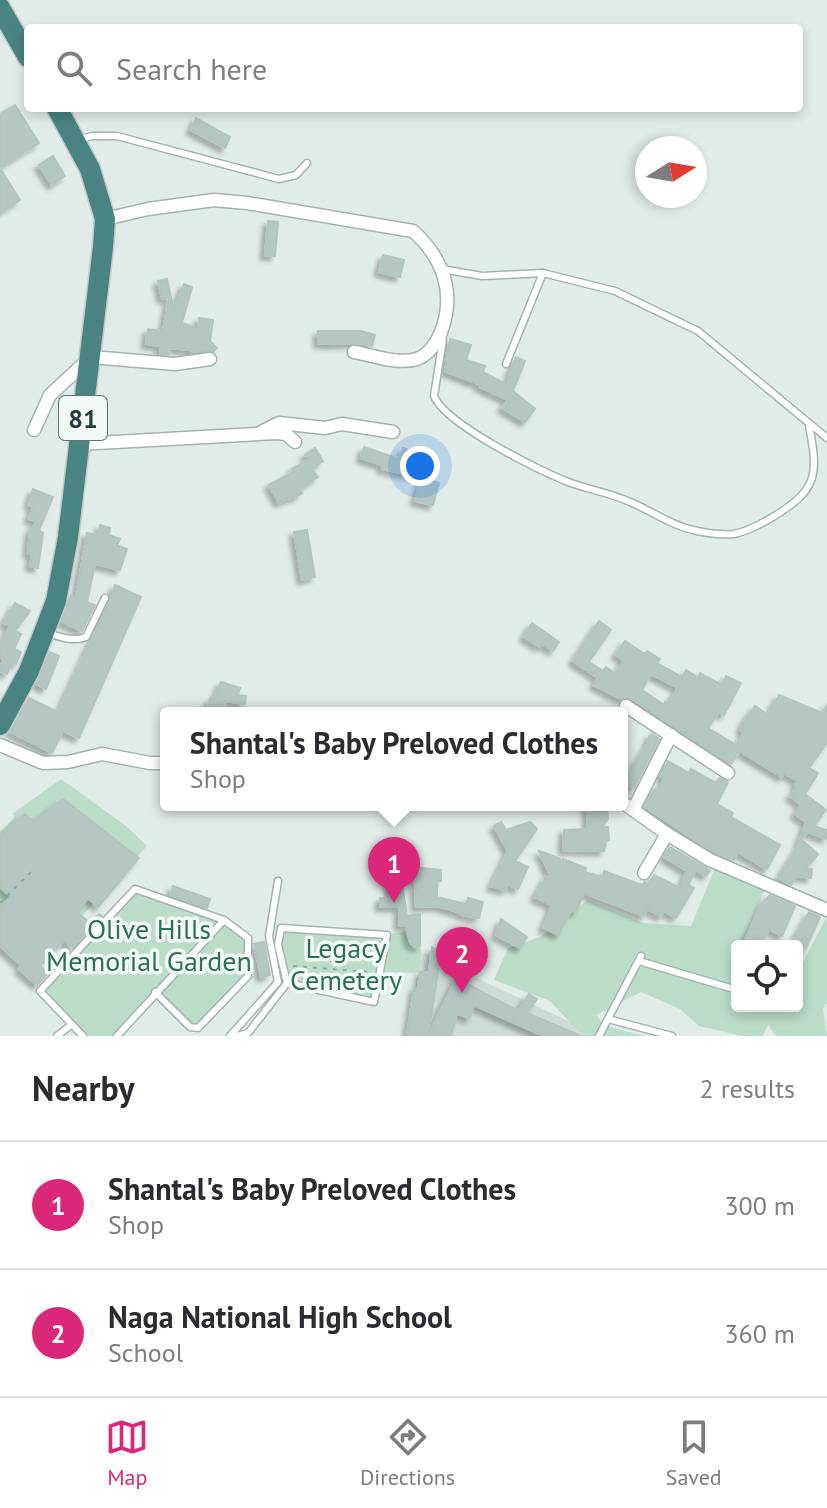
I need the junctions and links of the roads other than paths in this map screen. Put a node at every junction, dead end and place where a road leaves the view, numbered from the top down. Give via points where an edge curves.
1 (0, 8) edge
2 (24, 50) edge
3 (59, 112) edge
4 (75, 142) junction
5 (307, 163) dead end
6 (105, 219) junction
7 (442, 269) junction
8 (543, 273) junction
9 (447, 316) junction
10 (354, 352) dead end
11 (91, 357) junction
12 (210, 359) dead end
13 (506, 364) dead end
14 (809, 425) junction
15 (34, 430) dead end
16 (393, 432) dead end
17 (254, 435) junction
18 (827, 438) edge
19 (295, 442) dead end
20 (79, 444) junction
21 (105, 598) dead end
22 (45, 631) junction
23 (628, 707) edge
24 (0, 725) edge
25 (671, 735) junction
26 (0, 745) edge
27 (160, 763) edge
28 (728, 773) dead end
29 (628, 804) edge
30 (628, 807) edge
31 (667, 834) junction
32 (644, 873) dead end
33 (278, 881) dead end
34 (827, 910) edge
35 (224, 920) junction
36 (287, 983) junction
37 (731, 988) edge
38 (155, 992) junction
39 (608, 1019) junction
40 (71, 1025) junction
41 (77, 1035) edge
42 (57, 1036) edge
43 (117, 1036) edge
44 (230, 1036) edge
45 (237, 1036) edge
46 (599, 1036) edge
47 (672, 1036) edge

1 - 2 highway
3 - 4 highway, 81
4 - 5 lane via 117,136 279,179 296,175
4 - 6 highway, 81 via 90,169
6 - 7 street via 196,201 247,203 413,231 428,244
6 - 11 highway, 81
7 - 8 lane via 482,276
7 - 9 street
8 - 13 lane
8 - 14 lane via 615,291 698,331
9 - 10 street via 431,350 419,359
9 - 14 lane via 433,387 437,404 449,415 529,465 697,531 734,534 774,517 808,489 815,462
11 - 12 street via 175,364
11 - 15 street via 50,395
11 - 20 highway, 81
14 - 18 lane
16 - 17 street via 279,423
17 - 19 street via 286,434
17 - 20 street
20 - 22 highway, 81 via 68,537
21 - 22 lane via 86,637
22 - 24 highway, 81
23 - 25 street
25 - 28 street
25 - 29 street
26 - 27 street via 43,763 102,754
30 - 31 street
31 - 32 street
31 - 34 street via 710,860
33 - 44 lane via 269,936 278,982
35 - 38 lane
35 - 38 lane via 248,938 248,976 208,1018 198,1028 190,1027
35 - 40 lane via 135,889 40,991
36 - 36 lane via 374,1002 387,935 281,928 278,945
36 - 45 lane via 248,1033
37 - 39 lane via 640,958
38 - 43 lane
39 - 46 lane
39 - 47 lane
40 - 41 lane
40 - 42 lane

